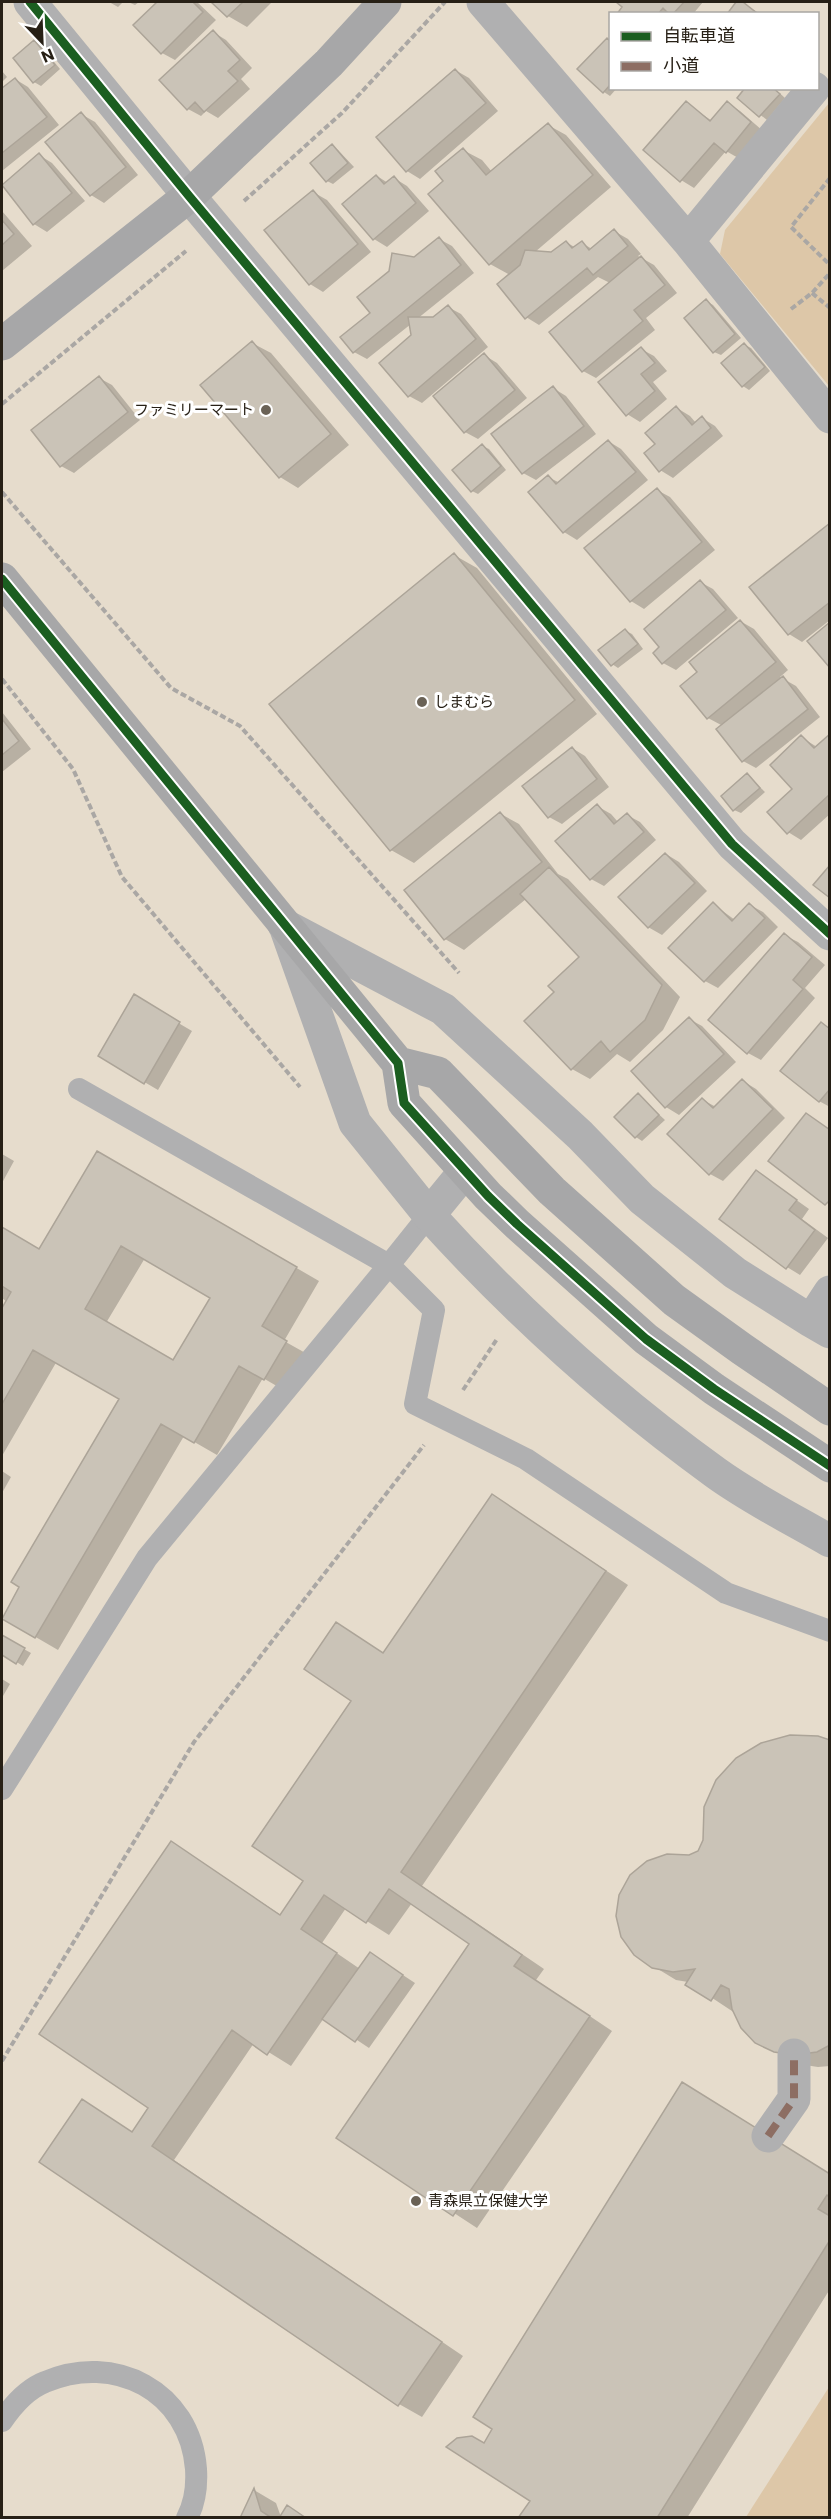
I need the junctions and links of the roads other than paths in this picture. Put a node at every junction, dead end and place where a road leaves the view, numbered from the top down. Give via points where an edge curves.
1 (30, 2) edge
2 (385, 2) edge
3 (483, 2) edge
4 (830, 70) edge
5 (819, 83) edge
6 (812, 90) edge
7 (189, 196) junction
8 (688, 241) junction
9 (2, 345) edge
10 (830, 417) edge
11 (2, 579) edge
12 (284, 925) junction
13 (830, 934) edge
14 (398, 1063) junction
15 (78, 1089) dead end
16 (465, 1171) junction
17 (429, 1215) junction
18 (390, 1265) junction
19 (830, 1292) edge
20 (820, 1326) edge
21 (830, 1409) edge
22 (830, 1466) edge
23 (830, 1541) edge
24 (830, 1631) edge
25 (2, 1789) edge
26 (794, 2055) dead end
27 (768, 2136) dead end
28 (9, 2396) edge
29 (2, 2421) edge
30 (187, 2517) edge

1 - 7 street
2 - 7 street via 329,63
3 - 8 street
4 - 5 street
6 - 8 street
7 - 9 street
7 - 13 street via 732,844
8 - 10 street
11 - 12 street
12 - 14 street
12 - 17 street via 355,1123
12 - 20 street via 443,1009 580,1135 642,1200 735,1273
14 - 16 street via 404,1102
14 - 21 street via 438,1073 552,1191 674,1300
15 - 18 lane
16 - 17 street
16 - 22 street via 517,1224 646,1339
17 - 18 lane
17 - 23 street via 466,1256 622,1401 718,1474
18 - 24 lane via 434,1310 415,1404 526,1459 726,1593
18 - 25 lane via 147,1558
19 - 20 street
26 - 27 street via 794,2099
28 - 29 lane
28 - 30 lane via 73,2372 105,2371 136,2379 163,2397 183,2422 195,2452 197,2484

